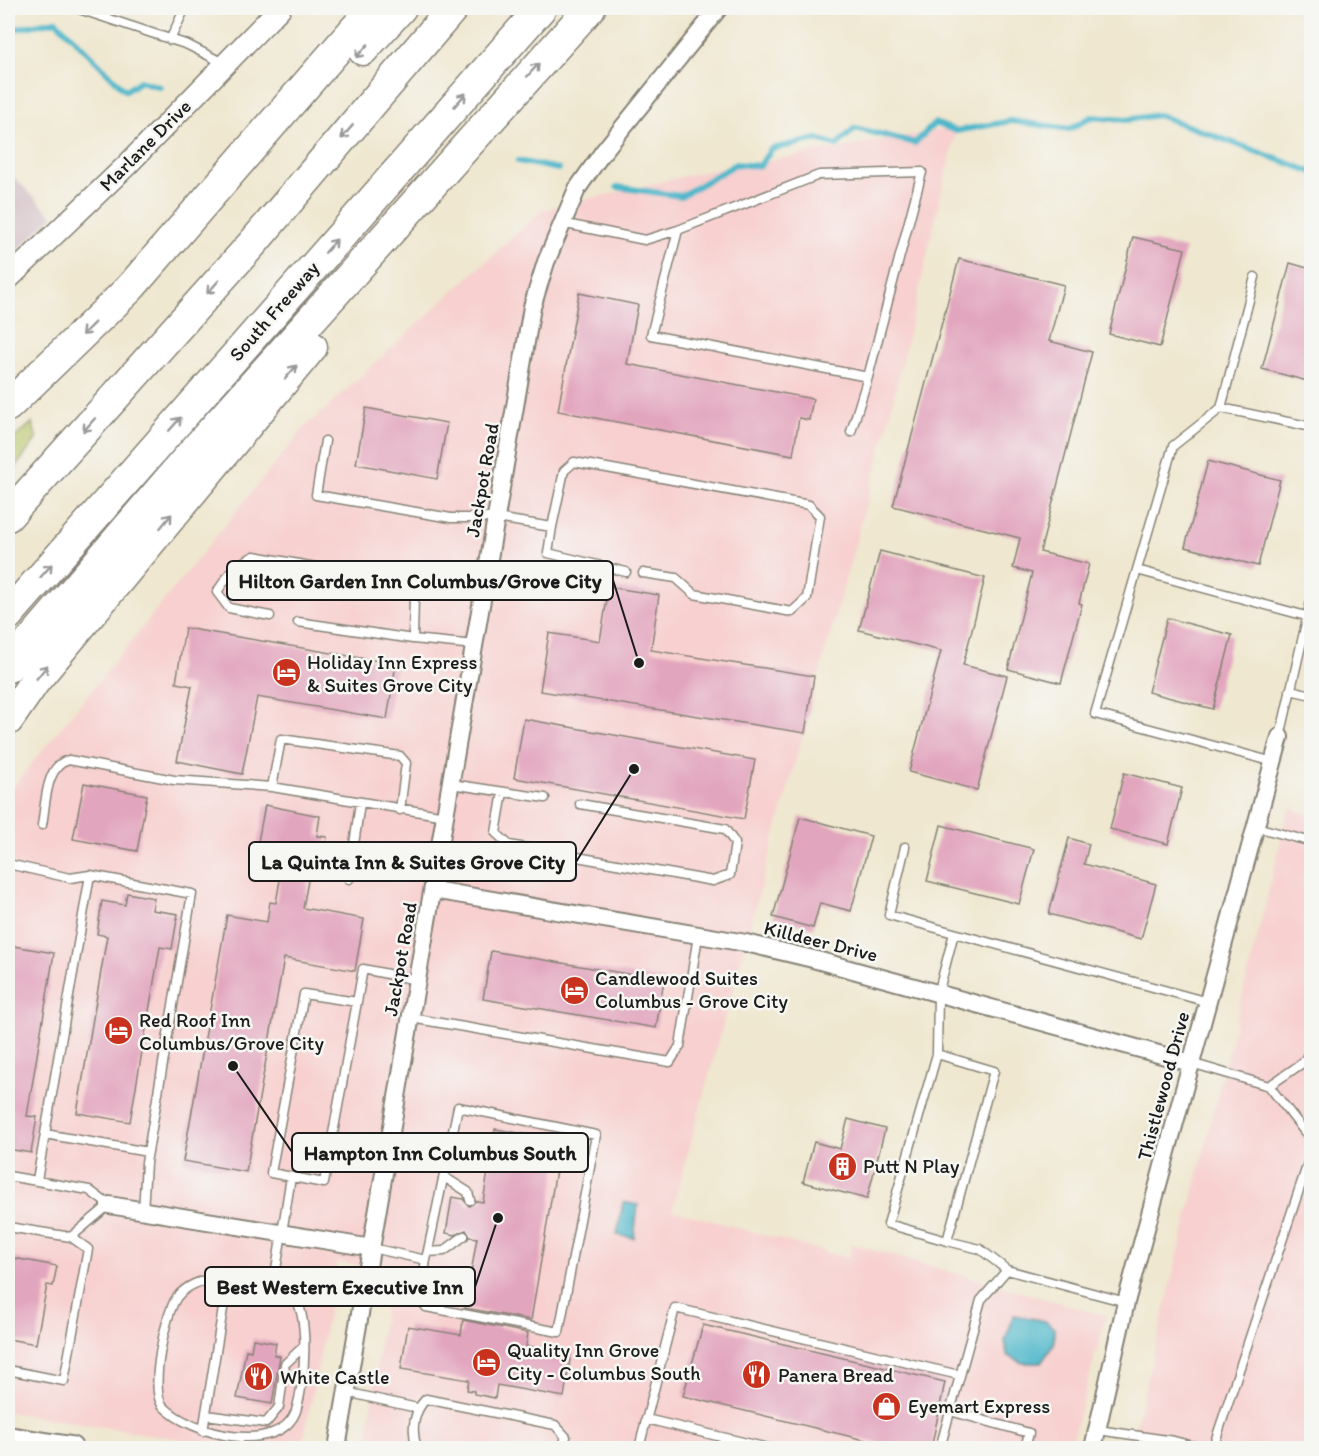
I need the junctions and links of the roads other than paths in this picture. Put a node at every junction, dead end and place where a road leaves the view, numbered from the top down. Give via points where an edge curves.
1 (76, 8) edge
2 (185, 8) edge
3 (280, 8) edge
4 (373, 8) edge
5 (402, 8) edge
6 (453, 8) edge
7 (540, 8) edge
8 (590, 8) edge
9 (720, 8) edge
10 (170, 40) junction
11 (225, 64) junction
12 (437, 176) junction
13 (561, 223) junction
14 (678, 230) junction
15 (1255, 277) dead end
16 (8, 279) edge
17 (130, 288) junction
18 (868, 377) junction
19 (8, 406) edge
20 (1221, 408) junction
21 (1311, 427) edge
22 (851, 432) dead end
23 (325, 441) dead end
24 (8, 516) edge
25 (496, 518) junction
26 (552, 528) junction
27 (1137, 570) junction
28 (626, 572) dead end
29 (643, 573) dead end
30 (1311, 597) edge
31 (8, 615) edge
32 (270, 616) dead end
33 (1306, 616) junction
34 (298, 621) dead end
35 (413, 639) junction
36 (475, 645) junction
37 (8, 667) edge
38 (1290, 690) junction
39 (1311, 695) edge
40 (8, 720) edge
41 (1280, 737) joint
42 (1274, 762) junction
43 (451, 784) junction
44 (272, 788) junction
45 (502, 792) junction
46 (545, 798) dead end
47 (360, 803) junction
48 (580, 804) dead end
49 (400, 810) junction
50 (446, 816) junction
51 (42, 825) dead end
52 (1256, 827) junction
53 (1311, 842) edge
54 (905, 847) dead end
55 (8, 864) edge
56 (90, 875) junction
57 (350, 879) dead end
58 (433, 890) junction
59 (954, 933) junction
60 (699, 936) junction
61 (418, 980) junction
62 (938, 994) junction
63 (357, 1002) junction
64 (1208, 1002) junction
65 (411, 1018) junction
66 (1311, 1046) edge
67 (937, 1054) junction
68 (1191, 1063) junction
69 (1269, 1086) junction
70 (45, 1134) junction
71 (1311, 1141) edge
72 (1311, 1151) edge
73 (148, 1152) junction
74 (8, 1176) edge
75 (291, 1177) junction
76 (444, 1178) junction
77 (37, 1180) junction
78 (470, 1200) dead end
79 (109, 1205) junction
80 (143, 1211) junction
81 (8, 1227) edge
82 (282, 1233) junction
83 (464, 1236) dead end
84 (71, 1237) junction
85 (947, 1241) junction
86 (372, 1248) junction
87 (427, 1256) junction
88 (1007, 1270) junction
89 (228, 1278) junction
90 (273, 1282) junction
91 (1126, 1302) junction
92 (304, 1346) junction
93 (8, 1370) edge
94 (959, 1375) junction
95 (346, 1392) junction
96 (417, 1408) junction
97 (950, 1412) junction
98 (206, 1415) junction
99 (646, 1419) junction
100 (1098, 1430) junction
101 (203, 1431) junction
102 (8, 1438) edge
103 (1174, 1445) edge
104 (71, 1449) edge
105 (337, 1449) edge
106 (417, 1449) edge
107 (562, 1449) edge
108 (639, 1449) edge
109 (768, 1449) edge
110 (940, 1449) edge
111 (1025, 1449) edge
112 (1093, 1449) edge
113 (1201, 1449) edge
114 (1213, 1449) edge

1 - 10 lane
2 - 10 lane
3 - 11 street, Marlane Drive
4 - 17 highway
5 -> 17 highway via 176,254
6 -> 24 highway via 253,243
31 -> 7 highway, South Freeway
12 -> 8 highway
9 - 13 street, Jackpot Road via 603,152 577,189
10 - 11 lane
11 - 16 street, Marlane Drive
12 - 37 highway via 190,454
40 -> 12 highway via 166,520 413,227
13 - 14 lane via 645,240
13 - 25 street, Jackpot Road via 532,307
14 - 18 lane via 651,335
14 - 18 lane via 819,174 922,172
15 - 20 lane
17 -> 19 highway
18 - 22 lane
20 - 21 lane
20 - 27 lane via 1173,446
23 - 25 lane via 316,495 451,518
25 - 26 lane
25 - 36 street, Jackpot Road
26 - 28 lane via 548,553
26 - 29 lane via 564,471 574,462 809,505 820,516 807,598 792,612 694,594 676,578
27 - 33 lane
27 - 42 lane via 1095,714
30 - 33 lane
32 - 35 lane via 229,608 217,592 234,567 254,556 411,584
33 - 38 lane
34 - 35 lane
35 - 36 lane
36 - 43 street, Jackpot Road
38 - 39 lane
38 - 41 lane
41 - 42 street, Thistlewood Drive
42 - 52 street, Thistlewood Drive
43 - 45 lane
43 - 50 street, Jackpot Road
44 - 47 lane
44 - 49 lane via 278,743 285,738 400,756 406,763
44 - 51 lane via 174,780 69,760 52,770
45 - 46 lane
45 - 48 lane via 496,833 509,845 713,881 730,875 735,843 725,829
47 - 49 lane
47 - 57 lane
49 - 50 lane
50 - 58 street, Jackpot Road
52 - 53 lane
52 - 64 street, Thistlewood Drive
54 - 59 lane via 889,915
55 - 56 lane via 70,878
56 - 70 lane
56 - 73 lane via 192,894
58 - 60 street, Killdeer Drive
58 - 61 street, Jackpot Road
59 - 62 lane
59 - 64 lane
60 - 62 street, Killdeer Drive via 813,959
60 - 65 lane via 680,1046 670,1062
61 - 63 lane via 363,969
61 - 65 street, Jackpot Road
62 - 67 lane
62 - 68 street, Killdeer Drive
63 - 75 lane via 324,1183
63 - 75 lane via 304,994 271,1173
64 - 68 street, Thistlewood Drive
65 - 86 street, Jackpot Road
66 - 69 lane via 1304,1062
67 - 85 lane via 994,1071
67 - 85 lane via 888,1224
68 - 69 lane
68 - 91 street, Thistlewood Drive
69 - 71 lane
70 - 73 lane
70 - 77 lane
72 - 114 lane
73 - 80 lane
74 - 77 lane
75 - 82 lane
76 - 78 lane via 468,1192
76 - 87 lane
76 - 87 lane via 458,1107 596,1135 559,1332 426,1307 420,1298
77 - 79 lane via 89,1190
79 - 80 street
79 - 84 lane
80 - 82 street
81 - 84 lane
82 - 86 street
82 - 90 lane
83 - 87 lane via 444,1251
84 - 93 lane via 88,1249 64,1381
85 - 88 lane via 980,1249
86 - 87 lane
86 - 95 street, Jackpot Road
88 - 91 lane
88 - 94 lane via 981,1300
89 - 90 lane
89 - 98 lane
89 - 101 lane via 193,1283 176,1298 161,1347 157,1385 161,1405 189,1427
90 - 92 lane via 291,1291 305,1333
91 - 100 street, Thistlewood Drive
92 - 98 lane via 285,1364 279,1407 266,1423
92 - 101 lane via 296,1412 276,1437 260,1441
94 - 97 lane
94 - 99 lane via 675,1308
95 - 96 lane
95 - 105 street, Jackpot Road
96 - 106 lane via 412,1435
96 - 107 lane via 426,1399 555,1425 566,1437
97 - 110 lane
97 - 111 lane via 1029,1433
98 - 101 lane
99 - 108 lane
99 - 109 lane
100 - 103 lane
100 - 112 street, Thistlewood Drive
102 - 104 main road
103 - 113 lane

